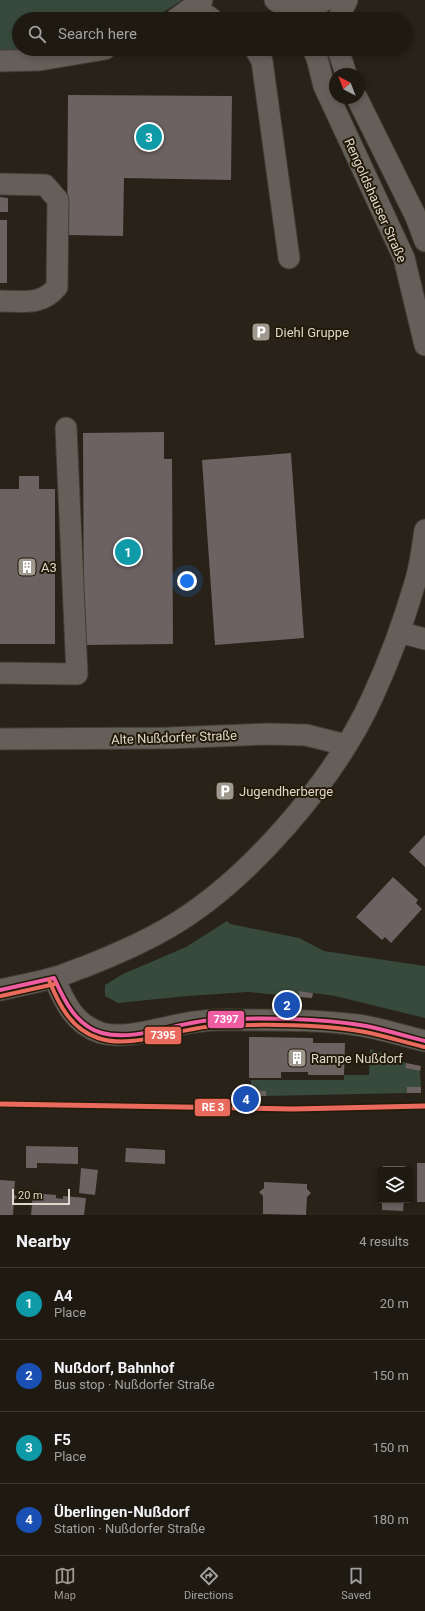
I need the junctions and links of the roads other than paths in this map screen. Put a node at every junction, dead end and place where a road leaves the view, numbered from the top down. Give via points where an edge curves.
1 (216, 0) edge
2 (275, 0) edge
3 (347, 0) edge
4 (198, 3) edge
5 (321, 8) edge
6 (186, 12) edge
7 (206, 12) edge
8 (293, 12) edge
9 (300, 12) edge
10 (341, 12) edge
11 (64, 56) edge
12 (259, 56) edge
13 (317, 56) edge
14 (340, 56) edge
15 (0, 61) edge
16 (344, 68) edge
17 (359, 104) edge
18 (0, 184) edge
19 (425, 241) edge
20 (289, 258) dead end
21 (0, 301) edge
22 (425, 345) edge
23 (66, 428) dead end
24 (425, 530) edge
25 (399, 632) junction
26 (425, 639) edge
27 (0, 674) edge
28 (0, 739) edge
29 (346, 745) junction
30 (54, 978) junction
31 (0, 990) edge
32 (425, 1041) edge

1 - 4 street
2 - 8 street
3 - 10 street
4 - 6 street
4 - 7 street
5 - 9 street via 307,8
11 - 15 street via 40,60
12 - 20 street via 262,61
13 - 22 street, Rengoldshauser Straße via 324,86 404,258
14 - 16 street
17 - 19 street via 416,216
18 - 21 street via 45,185 58,200 58,287 50,296 38,301
23 - 27 street via 77,674
24 - 25 street via 415,585
25 - 26 street
25 - 29 street via 373,697
28 - 29 street, Alte Nußdorfer Straße via 168,738 268,734 306,735
29 - 30 street via 288,824 256,858 207,901 167,928 123,951
30 - 31 street
30 - 32 street via 76,1019 102,1033 132,1035 203,1021 293,1020 358,1025

